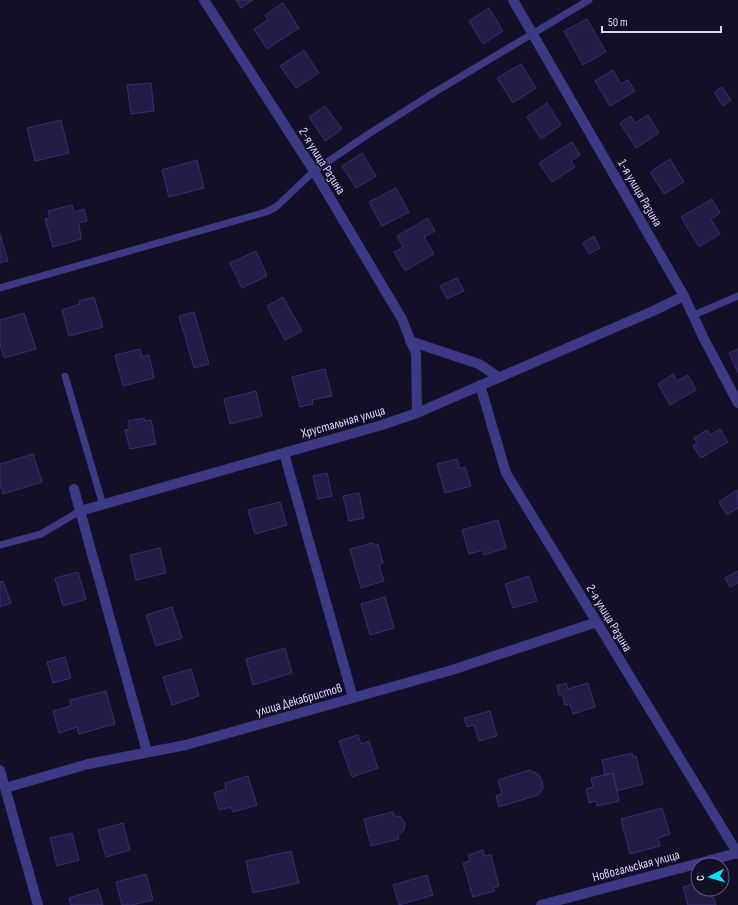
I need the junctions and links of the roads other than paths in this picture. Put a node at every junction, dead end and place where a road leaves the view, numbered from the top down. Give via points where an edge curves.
1 (204, 0) edge
2 (513, 0) edge
3 (589, 0) edge
4 (533, 33) junction
5 (314, 171) junction
6 (0, 288) edge
7 (684, 296) junction
8 (738, 296) edge
9 (694, 315) junction
10 (410, 341) junction
11 (65, 376) dead end
12 (498, 377) junction
13 (480, 385) junction
14 (738, 403) edge
15 (417, 413) junction
16 (284, 453) junction
17 (74, 489) dead end
18 (103, 504) junction
19 (80, 511) junction
20 (0, 545) edge
21 (597, 622) junction
22 (353, 698) junction
23 (146, 752) junction
24 (0, 770) edge
25 (5, 788) junction
26 (738, 853) edge
27 (38, 905) edge
28 (541, 905) edge

1 - 5 street, 2-я улица Разина
2 - 4 street, 1-я улица Разина
3 - 4 lane
4 - 5 lane via 435,92
4 - 7 street, 1-я улица Разина
5 - 6 lane via 276,207 266,212
5 - 10 street, 2-я улица Разина via 402,319
7 - 9 street, 1-я улица Разина
7 - 12 street, Хрустальная улица
8 - 9 lane
9 - 14 street, 1-я улица Разина
10 - 12 street via 479,364
10 - 15 street, 2-я улица Разина via 416,354
11 - 18 lane
12 - 13 street, Хрустальная улица
13 - 15 street, Хрустальная улица
13 - 21 street, 2-я улица Разина via 506,473
15 - 16 street, Хрустальная улица
16 - 18 street, Хрустальная улица
16 - 22 street
17 - 19 street
18 - 19 street, Хрустальная улица
19 - 20 lane, Хрустальная улица via 41,534
19 - 23 street
21 - 22 street, улица Декабристов via 452,670
21 - 26 street, 2-я улица Разина
22 - 23 street, улица Декабристов via 186,745
23 - 25 street, улица Декабристов via 88,764
24 - 25 street
25 - 27 street
26 - 28 street, Новогальская улица

